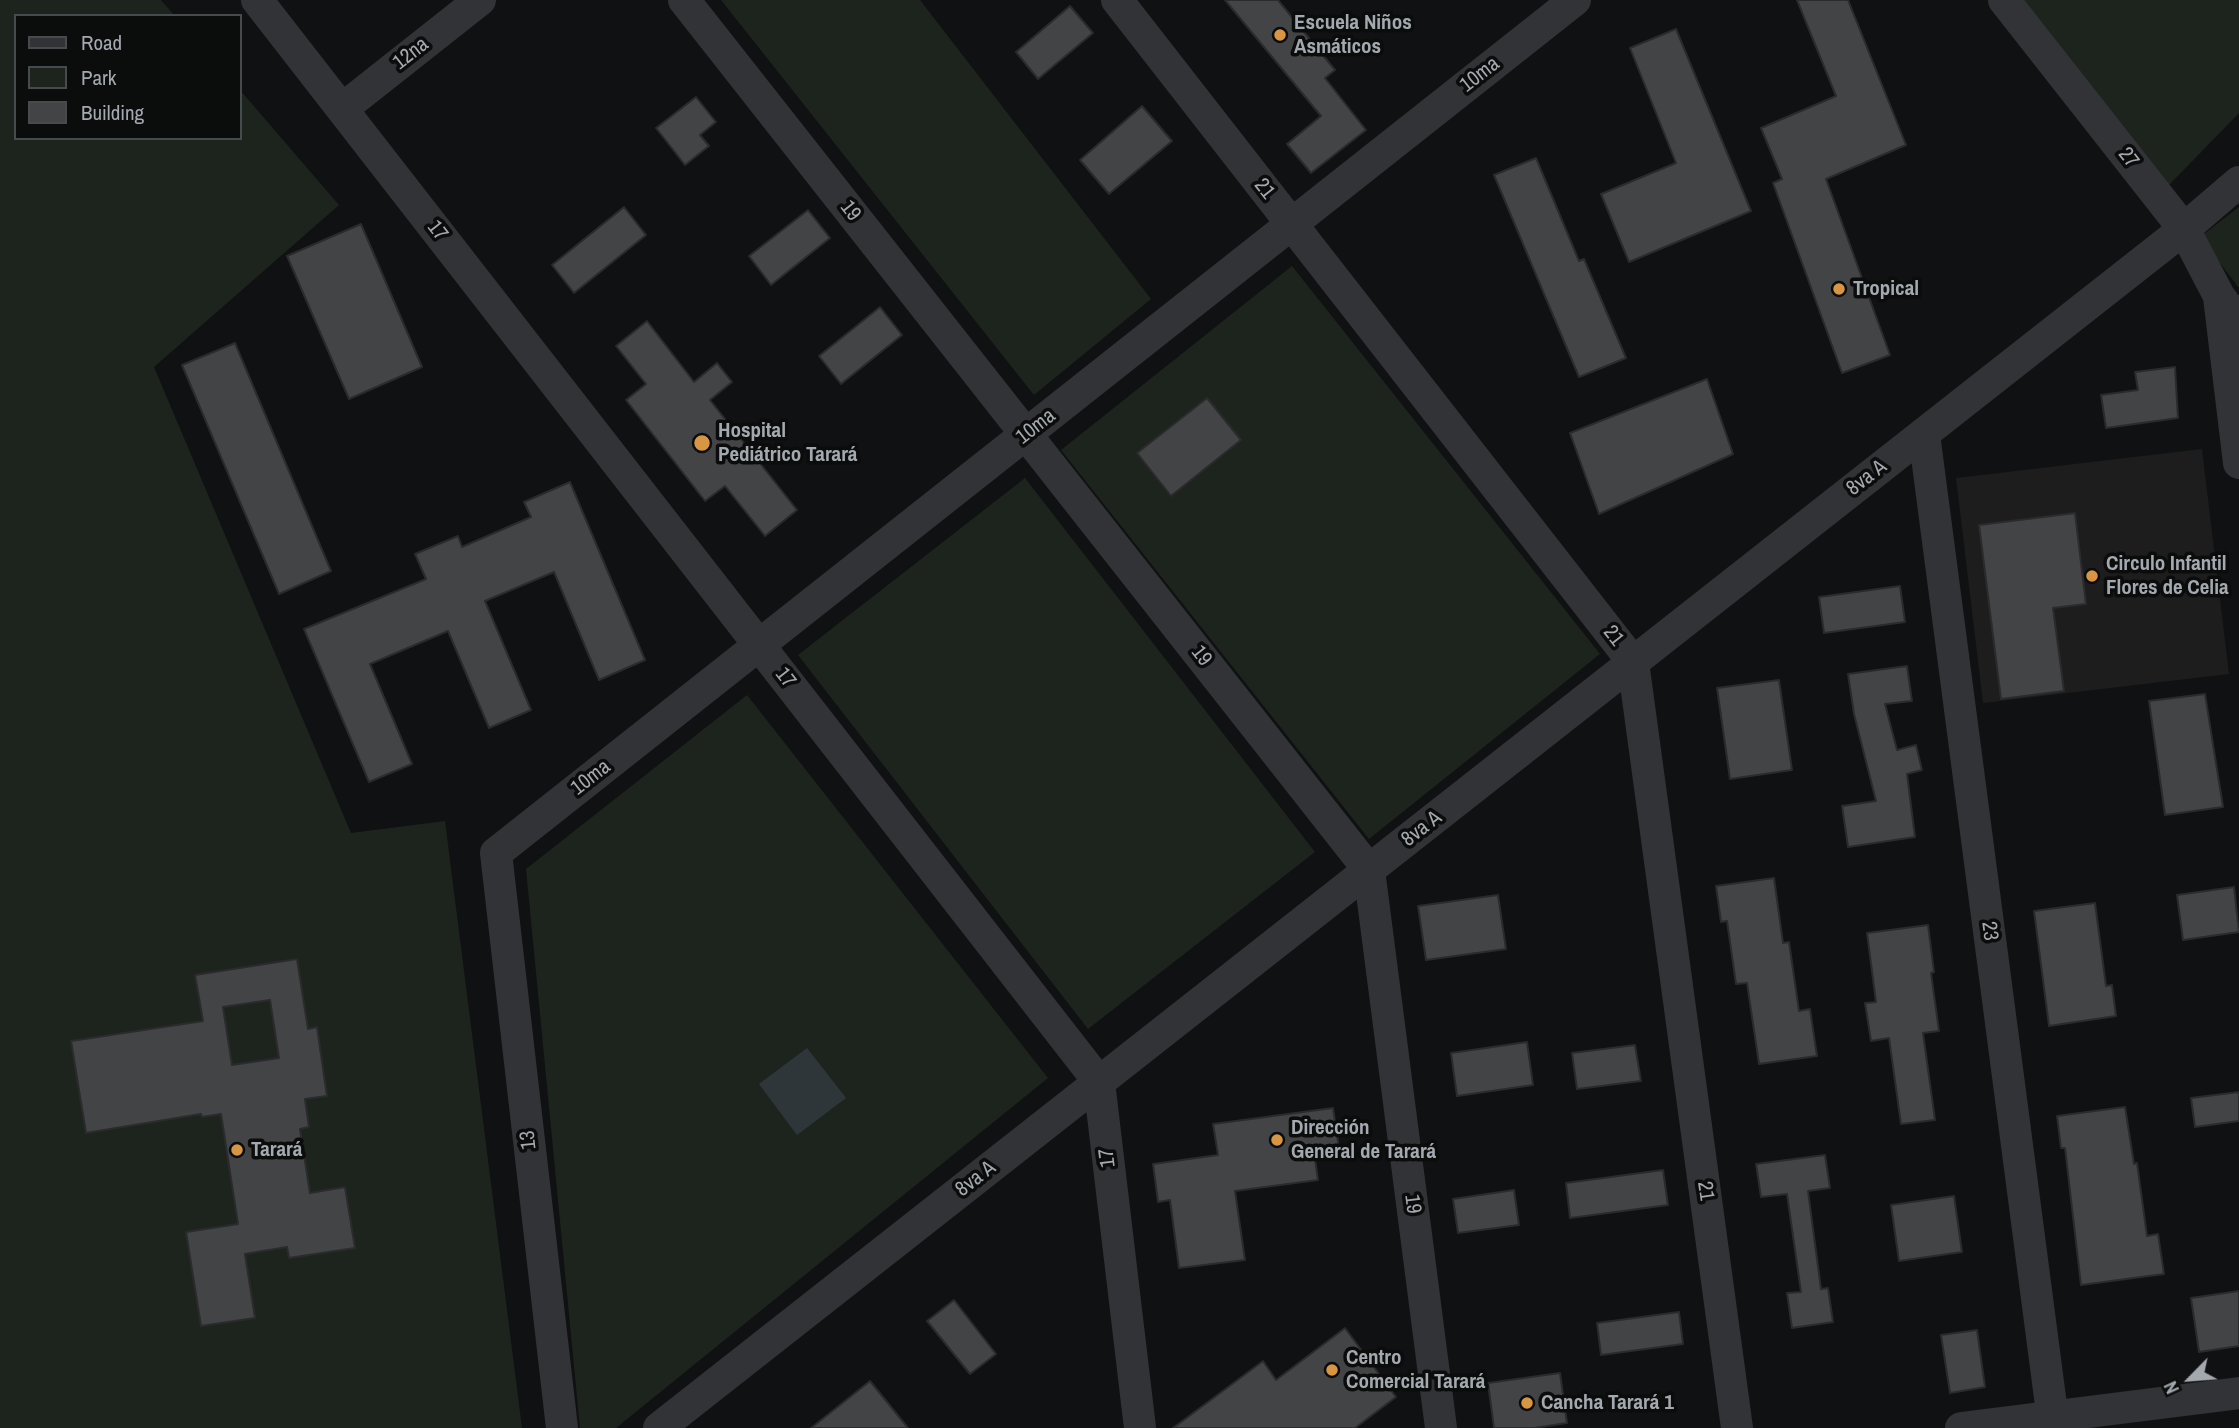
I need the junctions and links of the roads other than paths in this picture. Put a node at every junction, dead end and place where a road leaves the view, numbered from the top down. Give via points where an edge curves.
1 (257, 0) edge
2 (480, 0) edge
3 (684, 0) edge
4 (1117, 0) edge
5 (2004, 0) edge
6 (1564, 3) edge
7 (342, 108) junction
8 (2239, 182) edge
9 (1292, 224) junction
10 (2183, 229) junction
11 (2219, 296) junction
12 (2239, 323) edge
13 (1026, 434) junction
14 (1923, 434) junction
15 (2239, 463) edge
16 (759, 645) junction
17 (1633, 662) junction
18 (496, 853) joint
19 (1369, 870) junction
20 (1099, 1082) junction
21 (2239, 1393) edge
22 (2054, 1422) edge
23 (562, 1428) edge
24 (659, 1428) edge
25 (1140, 1428) edge
26 (1441, 1428) edge
27 (1737, 1428) edge
28 (1961, 1428) edge

1 - 7 street, 17
2 - 7 street, 12na
3 - 13 street, 19
4 - 9 street, 21
5 - 10 street, 27
6 - 9 street, 10ma
7 - 16 street, 17
8 - 10 street, 8va A
9 - 13 street, 10ma
9 - 17 street, 21
10 - 11 street, 27
10 - 14 street, 8va A
11 - 12 street, 27
11 - 15 street
13 - 16 street, 10ma
13 - 19 street, 19
14 - 17 street, 8va A
14 - 22 street, 23
16 - 18 street, 10ma
16 - 20 street, 17
17 - 19 street, 8va A
17 - 27 street, 21
18 - 23 street, 13
19 - 20 street, 8va A
19 - 26 street, 19
20 - 24 street, 8va A
20 - 25 street, 17
21 - 22 street
22 - 28 street

